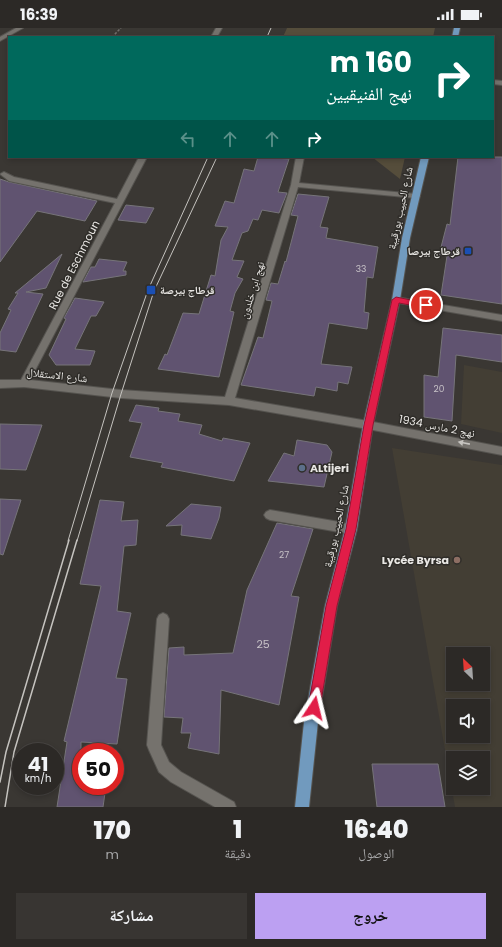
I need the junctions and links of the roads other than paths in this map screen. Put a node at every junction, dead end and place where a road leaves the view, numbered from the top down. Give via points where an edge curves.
1 (20, 28) edge
2 (9, 35) junction
3 (12, 36) edge
4 (0, 39) edge
5 (142, 158) edge
6 (300, 158) edge
7 (425, 158) edge
8 (4, 174) dead end
9 (296, 185) junction
10 (416, 196) junction
11 (119, 202) junction
12 (396, 300) junction
13 (502, 318) edge
14 (24, 382) junction
15 (0, 384) edge
16 (230, 401) junction
17 (368, 425) junction
18 (502, 451) edge
19 (270, 515) dead end
20 (351, 529) junction
21 (163, 619) dead end
22 (229, 807) edge
23 (302, 807) edge

1 - 2 street
2 - 3 street
2 - 4 street
5 - 11 street, Rue de Eschmoun
6 - 9 street, نهج ابن خلدون
7 - 10 main road, شارع الحبيب بورقيبة
8 - 11 street via 12,179
9 - 10 street
9 - 16 street, نهج ابن خلدون
10 - 12 main road, شارع الحبيب بورقيبة
11 - 14 street, Rue de Eschmoun
12 - 13 street
12 - 17 main road, شارع الحبيب بورقيبة
14 - 15 street, شارع الاستقلال
14 - 16 street, شارع الاستقلال via 112,393
16 - 17 street, نهج 2 مارس 1934
18 -> 17 street, نهج 2 مارس 1934
17 - 20 main road, شارع الحبيب بورقيبة
19 - 20 street
20 - 23 main road, شارع الحبيب بورقيبة via 330,613 311,722
21 - 22 street via 154,745 164,767 176,777

